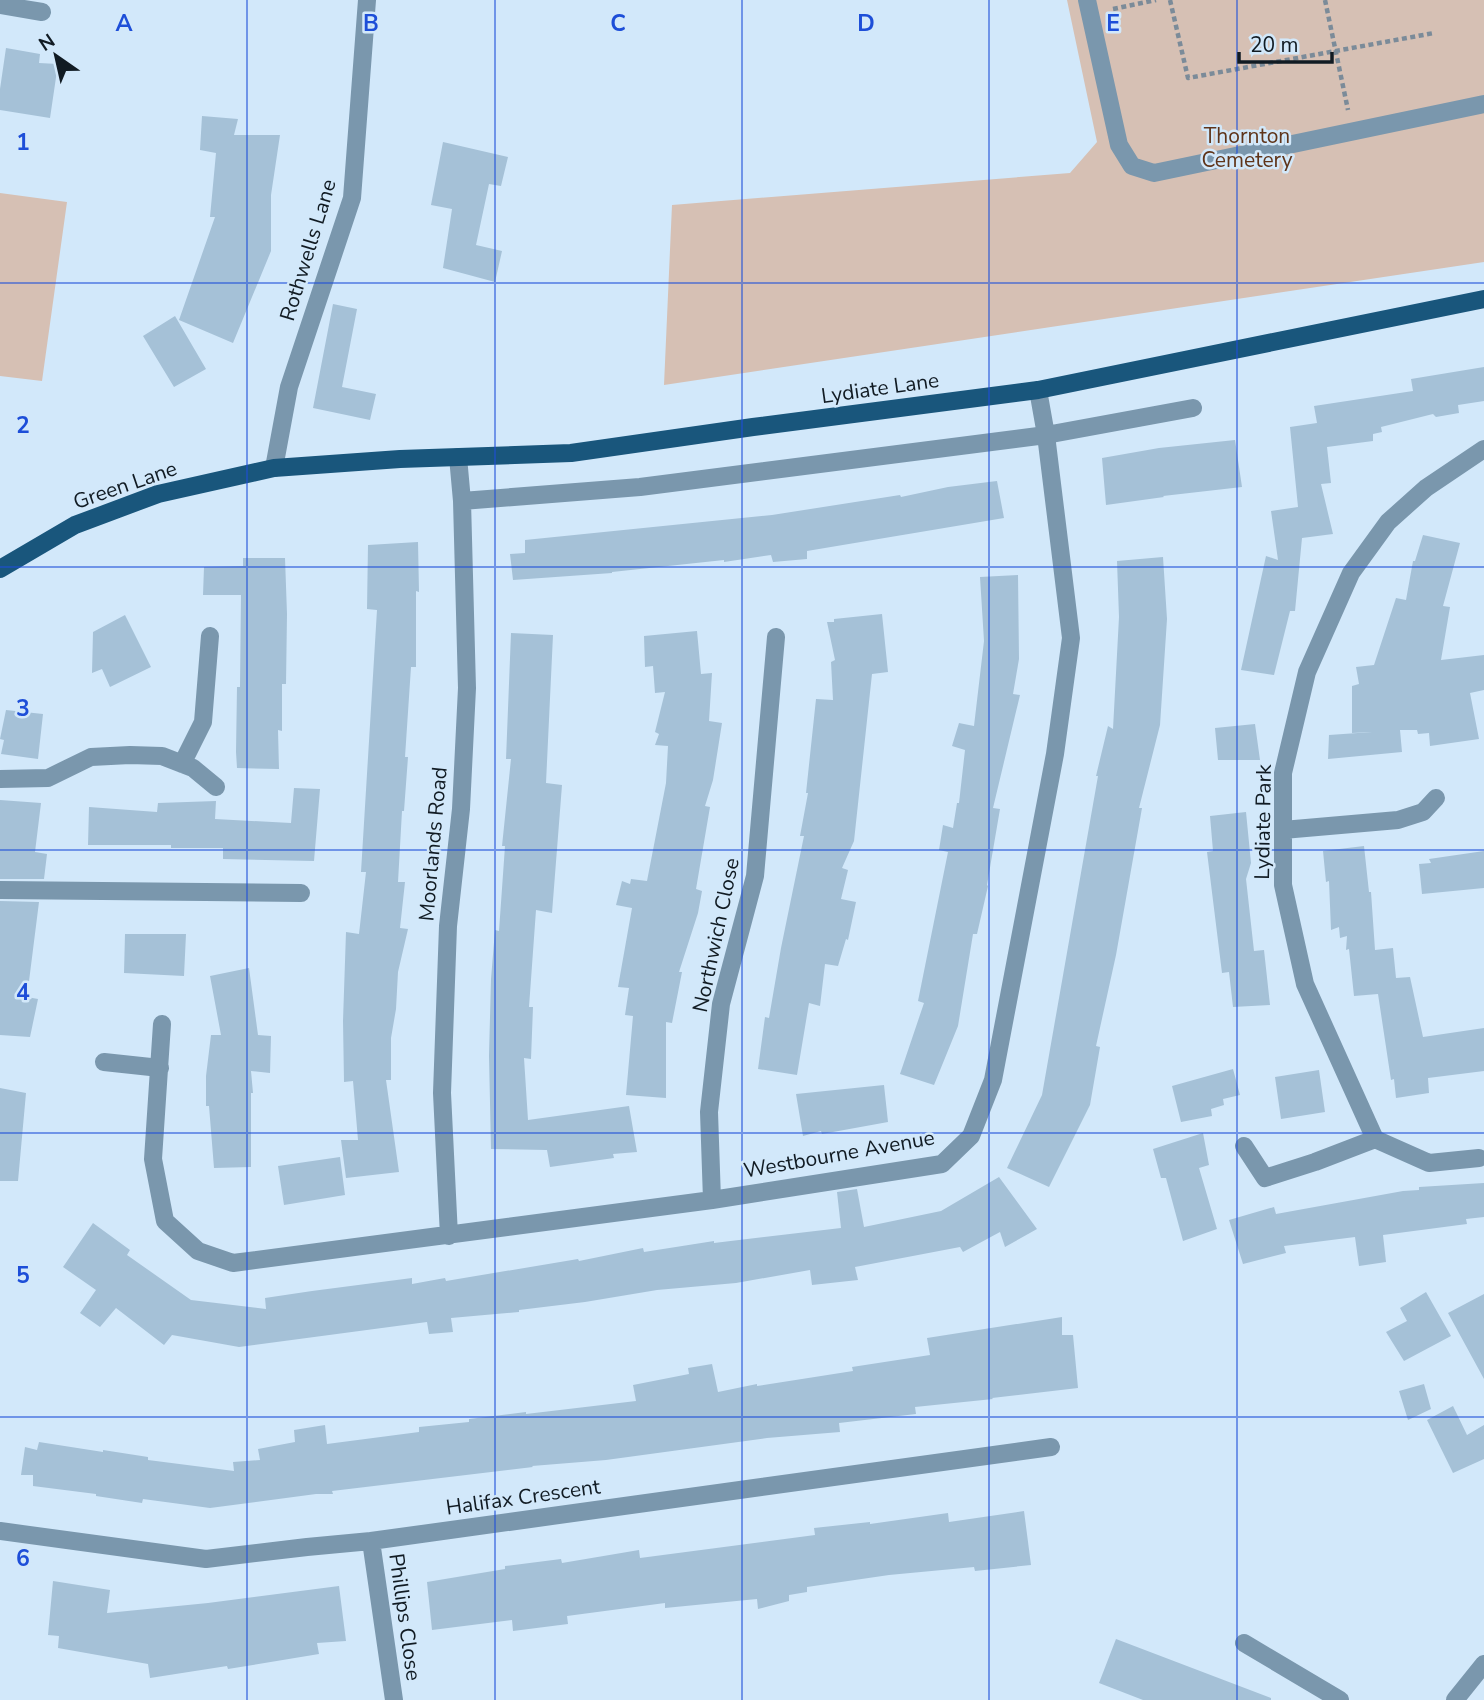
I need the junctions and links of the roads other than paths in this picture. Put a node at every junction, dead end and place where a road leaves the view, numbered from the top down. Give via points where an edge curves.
1 (367, 0) edge
2 (0, 5) edge
3 (1088, 7) edge
4 (42, 12) dead end
5 (1484, 104) edge
6 (1484, 299) edge
7 (1038, 390) junction
8 (1193, 408) dead end
9 (1046, 435) junction
10 (1484, 449) edge
11 (458, 457) junction
12 (274, 468) junction
13 (462, 501) junction
14 (0, 569) edge
15 (210, 636) dead end
16 (776, 638) dead end
17 (182, 764) junction
18 (0, 779) edge
19 (216, 787) dead end
20 (1436, 798) dead end
21 (1283, 830) junction
22 (0, 890) edge
23 (301, 893) dead end
24 (162, 1024) dead end
25 (104, 1062) dead end
26 (160, 1068) junction
27 (1375, 1139) junction
28 (1244, 1146) dead end
29 (1479, 1158) dead end
30 (712, 1200) junction
31 (449, 1236) junction
32 (1051, 1447) dead end
33 (0, 1531) edge
34 (371, 1541) junction
35 (1244, 1643) dead end
36 (1484, 1664) edge
37 (394, 1700) edge
38 (1340, 1700) edge
39 (1455, 1700) edge

1 - 12 street, Rothwells Lane via 352,198 289,387
2 - 4 street
3 - 5 street via 1119,145 1132,166 1154,173
6 - 7 main road, Lydiate Lane
7 - 9 street, Westbourne Avenue
7 - 11 main road, Lydiate Lane via 571,453
8 - 9 street
9 - 13 street via 640,487
9 - 30 street, Westbourne Avenue via 1071,638 1055,754 993,1080 971,1136 942,1164
10 - 21 street, Lydiate Park via 1426,488 1388,522 1351,573 1307,672 1283,773
11 - 12 main road, Lydiate Lane
11 - 13 street, Moorlands Road
12 - 14 main road, Green Lane via 158,494 75,525
13 - 31 street, Moorlands Road via 467,688 461,808 448,926 442,1093
15 - 17 street via 202,722
16 - 30 street, Northwich Close via 755,876 718,1031 709,1112
17 - 18 street via 162,756 91,757 48,778
17 - 19 street
20 - 21 street via 1423,812 1398,820
21 - 27 street, Lydiate Park via 1283,886 1305,984
22 - 23 street
24 - 26 street, Westbourne Avenue
25 - 26 street
26 - 31 street, Westbourne Avenue via 153,1159 166,1221 198,1251 233,1263
27 - 28 street via 1265,1178
27 - 29 street via 1429,1163
30 - 31 street, Westbourne Avenue
32 - 34 street, Halifax Crescent
33 - 34 street, Halifax Crescent via 206,1559
34 - 37 street, Phillips Close
35 - 38 street
36 - 39 street

